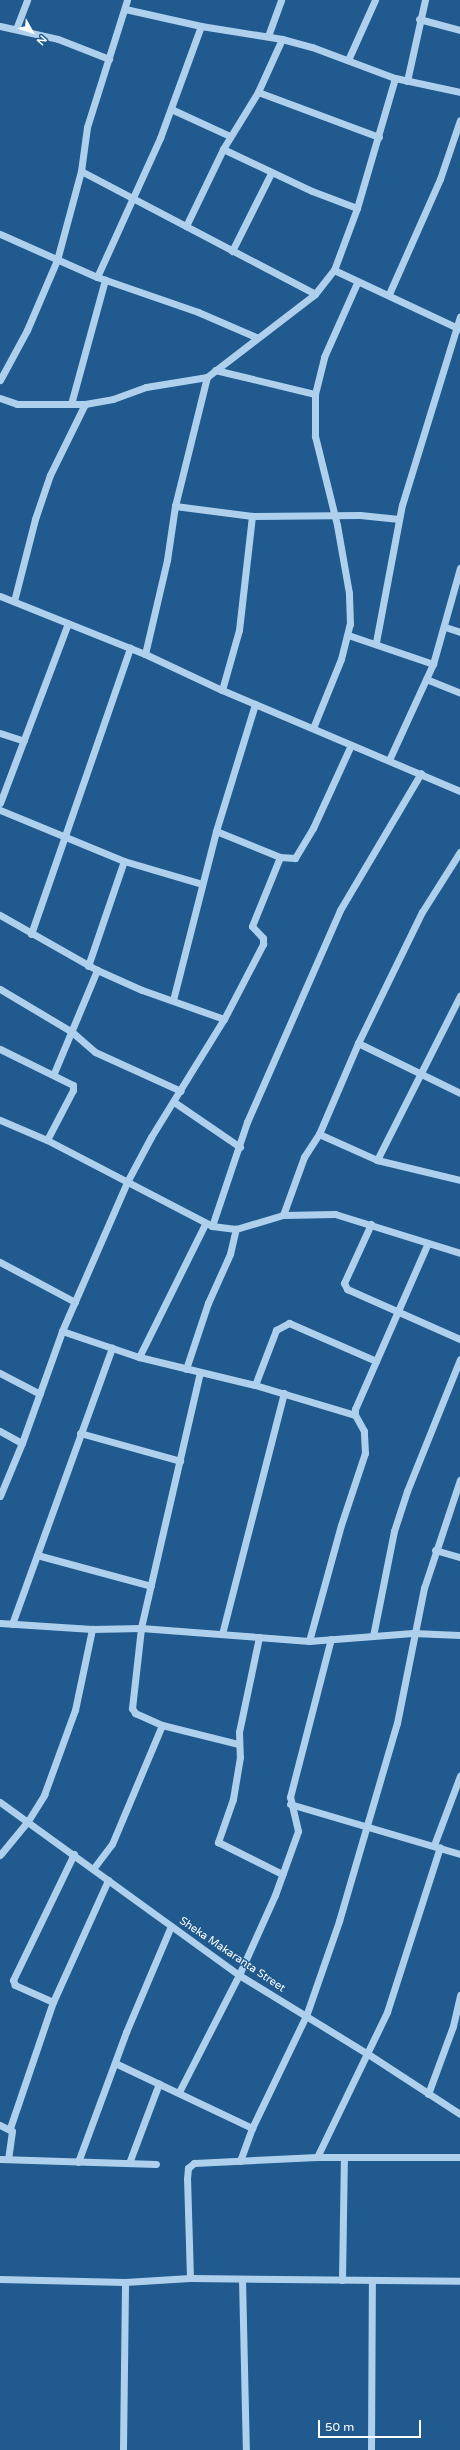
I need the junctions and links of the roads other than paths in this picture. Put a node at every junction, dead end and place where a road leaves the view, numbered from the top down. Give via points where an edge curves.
1 (26, 0) edge
2 (127, 0) edge
3 (281, 0) edge
4 (375, 0) edge
5 (426, 0) edge
6 (125, 9) junction
7 (420, 19) junction
8 (0, 26) edge
9 (201, 26) junction
10 (16, 29) junction
11 (460, 30) edge
12 (268, 36) junction
13 (282, 39) junction
14 (109, 59) junction
15 (348, 60) junction
16 (396, 78) junction
17 (407, 80) junction
18 (258, 92) junction
19 (460, 92) edge
20 (171, 109) junction
21 (460, 120) edge
22 (230, 136) junction
23 (378, 137) junction
24 (223, 149) junction
25 (81, 171) junction
26 (272, 173) junction
27 (134, 199) junction
28 (357, 208) junction
29 (186, 226) junction
30 (0, 234) edge
31 (232, 251) junction
32 (57, 260) junction
33 (334, 270) junction
34 (97, 277) junction
35 (105, 280) junction
36 (357, 282) junction
37 (315, 294) junction
38 (389, 294) junction
39 (460, 317) edge
40 (459, 328) edge
41 (256, 337) junction
42 (215, 370) junction
43 (207, 377) junction
44 (0, 380) edge
45 (315, 394) junction
46 (0, 398) edge
47 (71, 404) junction
48 (85, 404) junction
49 (175, 506) junction
50 (252, 516) junction
51 (335, 516) junction
52 (399, 519) junction
53 (460, 568) edge
54 (0, 596) edge
55 (14, 601) junction
56 (68, 623) junction
57 (445, 628) junction
58 (460, 632) edge
59 (348, 635) junction
60 (376, 642) junction
61 (130, 648) junction
62 (145, 654) junction
63 (433, 664) junction
64 (426, 679) junction
65 (222, 690) junction
66 (460, 693) edge
67 (255, 704) junction
68 (313, 728) junction
69 (0, 734) edge
70 (24, 741) junction
71 (351, 745) junction
72 (389, 760) junction
73 (421, 773) junction
74 (460, 791) edge
75 (0, 803) edge
76 (0, 810) edge
77 (216, 831) junction
78 (66, 838) junction
79 (460, 852) edge
80 (280, 857) junction
81 (124, 860) junction
82 (202, 884) junction
83 (0, 915) edge
84 (31, 934) junction
85 (88, 966) junction
86 (96, 970) junction
87 (0, 989) edge
88 (460, 996) edge
89 (173, 1000) junction
90 (224, 1019) junction
91 (72, 1032) junction
92 (358, 1043) junction
93 (0, 1049) edge
94 (54, 1073) junction
95 (419, 1074) junction
96 (181, 1090) junction
97 (460, 1093) edge
98 (174, 1102) junction
99 (0, 1120) edge
100 (319, 1134) junction
101 (47, 1140) junction
102 (240, 1147) junction
103 (377, 1160) junction
104 (460, 1180) edge
105 (127, 1182) junction
106 (283, 1214) junction
107 (371, 1224) junction
108 (209, 1225) junction
109 (236, 1229) junction
110 (428, 1243) junction
111 (460, 1253) edge
112 (0, 1262) edge
113 (74, 1302) junction
114 (397, 1312) junction
115 (62, 1331) junction
116 (460, 1339) edge
117 (112, 1348) junction
118 (138, 1357) junction
119 (460, 1360) edge
120 (376, 1361) junction
121 (186, 1369) junction
122 (200, 1372) junction
123 (0, 1373) edge
124 (255, 1385) junction
125 (284, 1393) junction
126 (40, 1394) junction
127 (355, 1415) junction
128 (0, 1431) edge
129 (80, 1433) junction
130 (22, 1443) junction
131 (180, 1461) junction
132 (460, 1481) edge
133 (0, 1496) edge
134 (435, 1550) junction
135 (37, 1555) junction
136 (460, 1558) edge
137 (151, 1586) junction
138 (0, 1623) edge
139 (12, 1624) junction
140 (141, 1628) junction
141 (92, 1630) junction
142 (413, 1633) junction
143 (222, 1634) junction
144 (460, 1635) edge
145 (373, 1636) junction
146 (259, 1637) junction
147 (331, 1639) junction
148 (310, 1641) junction
149 (162, 1725) junction
150 (238, 1744) junction
151 (460, 1776) edge
152 (0, 1802) edge
153 (290, 1804) junction
154 (28, 1821) junction
155 (368, 1827) junction
156 (437, 1846) junction
157 (74, 1854) junction
158 (460, 1854) edge
159 (0, 1855) edge
160 (94, 1869) junction
161 (282, 1874) junction
162 (108, 1880) junction
163 (171, 1926) junction
164 (239, 1975) junction
165 (460, 1995) edge
166 (53, 2002) junction
167 (306, 2016) junction
168 (368, 2054) junction
169 (115, 2062) junction
170 (159, 2083) junction
171 (179, 2092) junction
172 (428, 2094) junction
173 (460, 2114) edge
174 (0, 2125) edge
175 (10, 2128) junction
176 (252, 2128) junction
177 (317, 2157) junction
178 (460, 2157) edge
179 (344, 2158) junction
180 (0, 2159) edge
181 (8, 2159) junction
182 (240, 2161) junction
183 (78, 2162) junction
184 (129, 2163) junction
185 (156, 2164) dead end
186 (0, 2278) edge
187 (190, 2278) junction
188 (242, 2279) junction
189 (342, 2280) junction
190 (372, 2280) junction
191 (460, 2281) edge
192 (125, 2282) junction
193 (122, 2450) edge
194 (246, 2450) edge
195 (371, 2450) edge

1 - 10 street
2 - 6 street
3 - 12 street
4 - 15 street
5 - 7 street
6 - 9 street
6 - 14 street
7 - 11 street
7 - 17 street
8 - 10 street
9 - 12 street
9 - 20 street
10 - 14 street via 58,39
12 - 13 street
13 - 15 street
13 - 18 street
14 - 25 street via 87,127
15 - 16 street
16 - 17 street
16 - 23 street
17 - 19 street
18 - 22 street
18 - 23 street
20 - 22 street
20 - 27 street
21 - 38 street via 440,179
22 - 24 street
23 - 28 street
24 - 26 street
24 - 29 street
25 - 27 street
25 - 32 street
26 - 28 street
26 - 31 street
27 - 29 street
27 - 34 street
28 - 33 street
29 - 31 street
30 - 32 street
31 - 37 street
32 - 34 street
32 - 44 street via 27,330
33 - 36 street
33 - 37 street
34 - 35 street
35 - 41 street via 198,312
35 - 47 street
36 - 38 street
36 - 45 street via 324,357
37 - 41 street
38 - 40 street
39 - 40 street
40 - 52 street
41 - 42 street
42 - 43 street
42 - 45 street
43 - 48 street via 146,387 113,399
43 - 49 street
45 - 51 street via 315,436
46 - 47 street via 17,404
47 - 48 street
48 - 55 street via 50,475 35,519
49 - 50 street
49 - 62 street via 167,560
50 - 51 street
50 - 65 street via 239,630
51 - 52 street
51 - 59 street via 349,593
52 - 60 street
53 - 57 street
54 - 55 street
55 - 56 street
56 - 61 street
56 - 70 street
57 - 58 street
57 - 63 street
59 - 60 street
59 - 68 street via 342,659
60 - 63 street
61 - 62 street
61 - 78 street
62 - 65 street
63 - 64 street
64 - 66 street
64 - 72 street
65 - 67 street
67 - 68 street
67 - 77 street
68 - 71 street
69 - 70 street
70 - 75 street
71 - 72 street
71 - 80 street via 298,854 290,860
72 - 73 street
73 - 74 street
73 - 102 street via 340,910 250,1115
76 - 78 street
77 - 80 street
77 - 82 street
78 - 81 street
78 - 84 street
79 - 92 street via 422,912
80 - 90 street via 252,926 263,938 263,944
81 - 82 street
81 - 85 street
82 - 89 street
83 - 84 street
84 - 85 street
85 - 86 street
86 - 89 street
86 - 91 street
87 - 91 street
88 - 95 street
89 - 90 street
90 - 96 street
91 - 94 street
91 - 96 street via 95,1052
92 - 95 street
92 - 100 street
93 - 94 street
94 - 101 street via 69,1081 73,1085 73,1090
95 - 97 street
95 - 103 street
96 - 98 street
98 - 102 street
98 - 105 street
99 - 101 street
100 - 103 street
100 - 106 street via 304,1157
101 - 105 street
102 - 108 street
103 - 104 street
105 - 108 street
105 - 113 street
106 - 107 street via 335,1214
106 - 109 street
107 - 110 street
107 - 114 street via 344,1283 351,1292
108 - 109 street
108 - 118 street
109 - 121 street via 230,1254 208,1303
110 - 111 street
110 - 114 street
112 - 113 street
113 - 115 street
114 - 116 street
114 - 120 street
115 - 117 street
115 - 126 street
117 - 118 street
117 - 129 street
118 - 121 street
119 - 145 street via 407,1491 394,1532
120 - 124 street via 289,1323 276,1330
120 - 127 street via 355,1409
121 - 122 street
122 - 124 street
122 - 131 street
123 - 126 street
124 - 125 street
125 - 127 street
125 - 143 street
126 - 130 street
127 - 148 street via 364,1431 366,1453 341,1525
128 - 130 street
129 - 131 street
129 - 135 street
130 - 133 street
131 - 137 street
132 - 134 street
134 - 136 street
134 - 142 street
135 - 137 street
135 - 139 street
137 - 140 street
138 - 139 street
139 - 141 street
140 - 141 street
140 - 143 street
140 - 149 street via 132,1708 135,1713
141 - 154 street via 75,1710 44,1795
142 - 144 street
142 - 145 street
142 - 155 street via 400,1711
143 - 146 street
145 - 147 street
146 - 148 street
146 - 150 street
147 - 148 street
147 - 153 street
149 - 150 street
149 - 160 street via 112,1844
150 - 161 street via 240,1757 234,1793 219,1844
151 - 156 street
152 - 154 street, Sheka Makaranta Street
153 - 155 street
153 - 161 street via 298,1831
154 - 157 street, Sheka Makaranta Street
154 - 159 street
155 - 156 street
155 - 167 street
156 - 158 street
156 - 168 street via 395,1991
157 - 160 street, Sheka Makaranta Street
157 - 166 street via 12,1980 15,1985
160 - 162 street, Sheka Makaranta Street
161 - 164 street
162 - 163 street, Sheka Makaranta Street
162 - 166 street
163 - 164 street, Sheka Makaranta Street
163 - 169 street
164 - 167 street, Sheka Makaranta Street
164 - 171 street
165 - 172 street via 453,2026
166 - 175 street
167 - 168 street, Sheka Makaranta Street
167 - 176 street
168 - 172 street, Sheka Makaranta Street
168 - 177 street
169 - 170 street
169 - 183 street
170 - 171 street
170 - 184 street
171 - 176 street
172 - 173 street, Sheka Makaranta Street
174 - 175 street
175 - 181 street via 12,2135
176 - 182 street
177 - 179 street
177 - 182 street
178 - 179 street
179 - 189 street
180 - 181 street
181 - 183 street
182 - 187 street via 194,2163 188,2168
183 - 184 street
184 - 185 street
186 - 192 street
187 - 188 street
187 - 192 street
188 - 189 street
188 - 194 street
189 - 190 street
190 - 191 street
190 - 195 street
192 - 193 street

